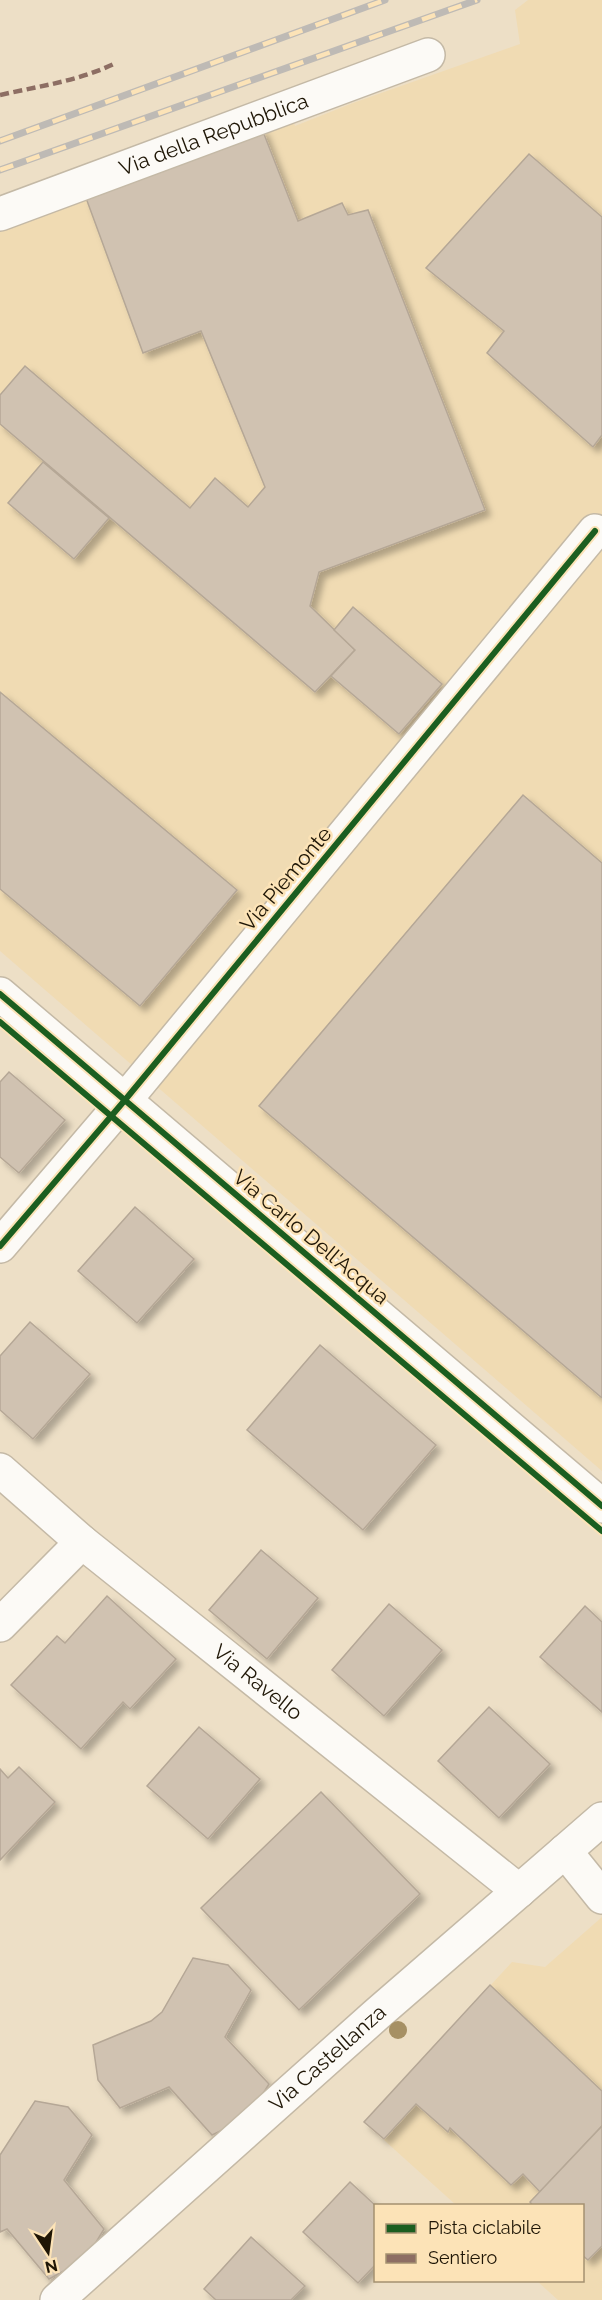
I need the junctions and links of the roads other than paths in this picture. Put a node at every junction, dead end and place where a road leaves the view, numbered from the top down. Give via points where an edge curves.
1 (428, 55) dead end
2 (0, 214) edge
3 (595, 531) dead end
4 (0, 994) edge
5 (125, 1100) junction
6 (0, 1246) edge
7 (0, 1470) edge
8 (602, 1506) edge
9 (82, 1542) junction
10 (0, 1625) edge
11 (602, 1819) edge
12 (565, 1851) junction
13 (519, 1892) junction
14 (602, 1897) edge
15 (57, 2300) edge

1 - 2 street, Via della Repubblica
3 - 5 street, Via Piemonte
4 - 5 street, Via Carlo Dell'Acqua
5 - 6 street, Via Piemonte
5 - 8 street, Via Carlo Dell'Acqua
7 - 9 street, Via Ravello
9 - 10 street
9 - 13 street, Via Ravello
11 - 12 street, Via Castellanza
12 - 13 street, Via Castellanza
12 - 14 street
13 - 15 street, Via Castellanza

